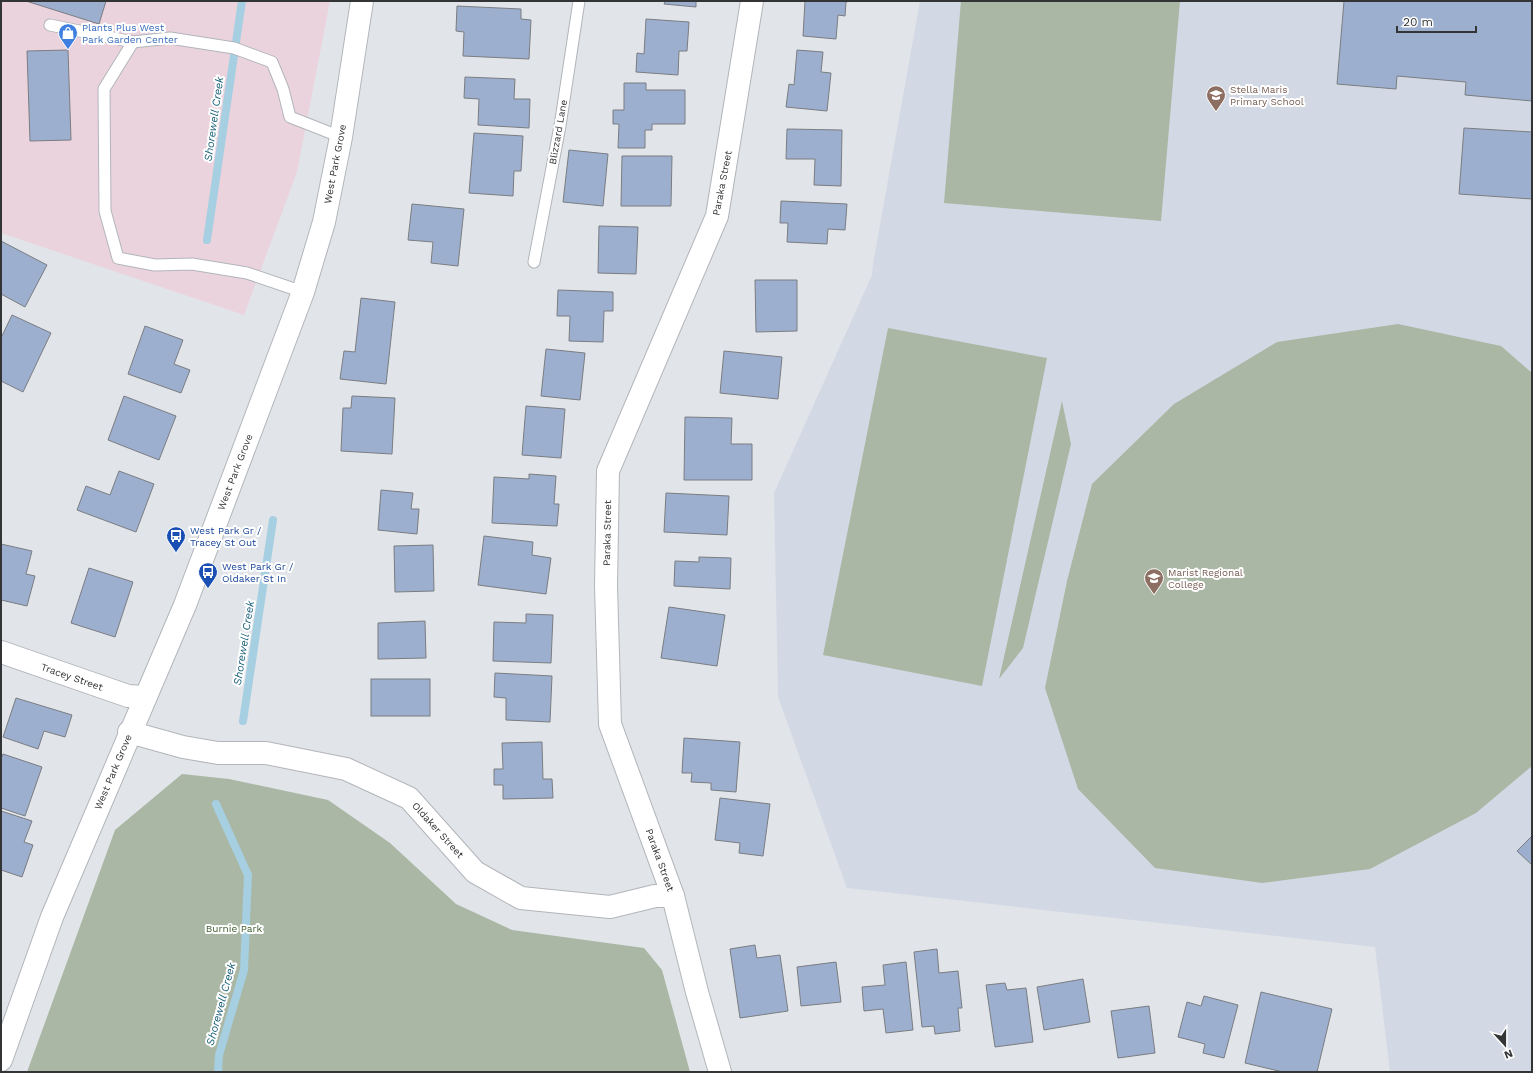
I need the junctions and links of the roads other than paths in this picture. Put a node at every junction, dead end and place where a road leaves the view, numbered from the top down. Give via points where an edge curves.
1 (362, 1) edge
2 (579, 1) edge
3 (752, 1) edge
4 (50, 25) dead end
5 (133, 42) junction
6 (341, 137) junction
7 (534, 262) dead end
8 (303, 292) junction
9 (1, 652) edge
10 (144, 697) junction
11 (129, 732) junction
12 (673, 896) junction
13 (1, 1060) edge
14 (720, 1072) edge

1 - 6 street, West Park Grove
2 - 7 lane, Blizzard Lane via 560,126
3 - 12 street, Paraka Street via 717,216 608,471 606,586 610,724
4 - 5 lane
5 - 6 lane via 170,38 234,48 272,62 283,89 290,117
5 - 8 lane via 104,89 105,211 118,258 155,265 192,264 247,273
6 - 8 street, West Park Grove via 324,222
8 - 10 street, West Park Grove via 190,590
9 - 10 street, Tracey Street via 128,696
10 - 11 street, West Park Grove
11 - 12 street, Oldaker Street via 218,753 266,753 346,769 409,798 475,872 521,898 610,907 655,896
11 - 13 street, West Park Grove via 52,917
12 - 14 street, Paraka Street

